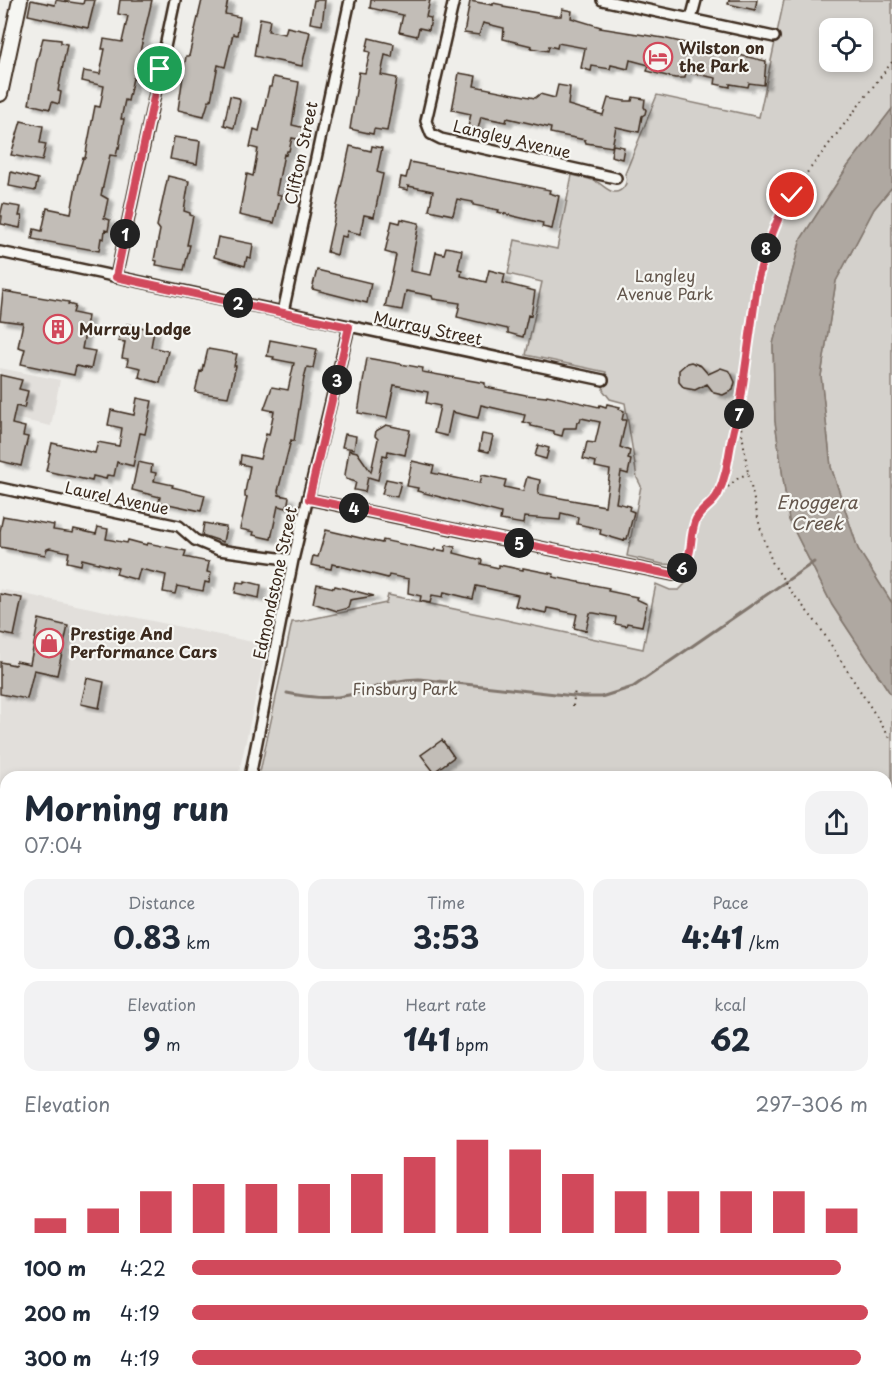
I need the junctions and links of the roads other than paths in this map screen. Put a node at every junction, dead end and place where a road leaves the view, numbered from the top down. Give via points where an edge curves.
1 (20, 0) edge
2 (175, 0) edge
3 (350, 0) edge
4 (454, 0) edge
5 (602, 0) edge
6 (696, 0) edge
7 (691, 19) junction
8 (774, 37) dead end
9 (0, 94) edge
10 (616, 178) dead end
11 (0, 252) edge
12 (116, 277) junction
13 (283, 312) junction
14 (349, 327) junction
15 (603, 380) dead end
16 (0, 488) edge
17 (309, 499) junction
18 (293, 560) junction
19 (673, 575) road end
20 (251, 771) edge

1 - 9 main road
2 - 12 street
3 - 13 street, Clifton Street
4 - 10 street, Langley Avenue via 426,121 431,134
5 - 7 street
6 - 7 street
7 - 8 street
11 - 12 street, Murray Street
12 - 13 street, Murray Street
13 - 14 street, Murray Street
14 - 15 street, Murray Street
14 - 17 street, Edmondstone Street
16 - 18 street, Laurel Avenue via 179,526 195,540 219,550
17 - 18 street, Edmondstone Street
17 - 19 street
18 - 20 street, Edmondstone Street

